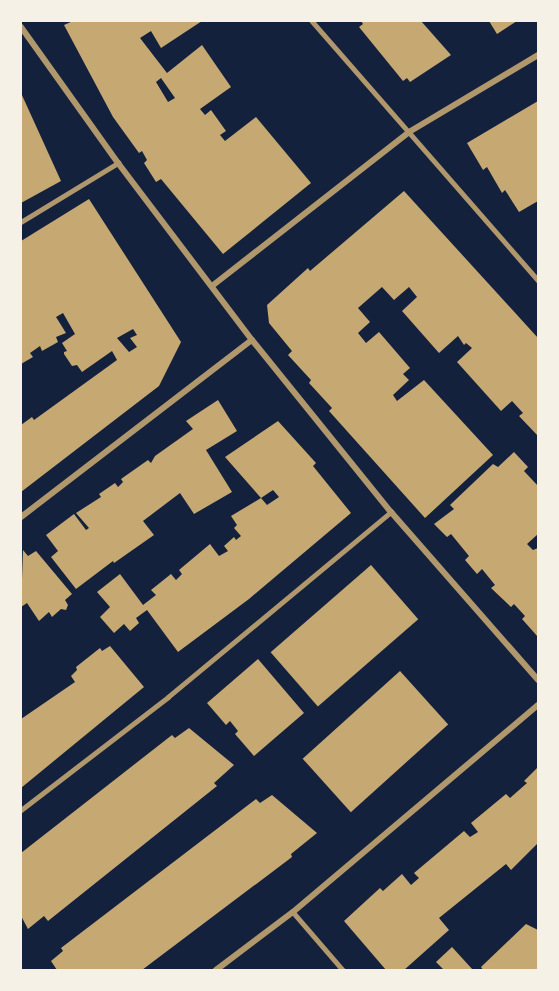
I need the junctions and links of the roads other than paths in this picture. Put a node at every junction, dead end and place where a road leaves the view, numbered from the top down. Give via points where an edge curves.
1 (312, 21) edge
2 (21, 27) edge
3 (538, 55) edge
4 (409, 132) junction
5 (118, 164) junction
6 (21, 222) edge
7 (538, 280) edge
8 (212, 286) junction
9 (252, 340) junction
10 (391, 512) junction
11 (21, 517) edge
12 (538, 680) edge
13 (538, 705) edge
14 (21, 810) edge
15 (293, 912) junction
16 (216, 970) edge
17 (343, 970) edge

1 - 4 lane
2 - 5 street
3 - 4 street
4 - 7 lane
4 - 8 street
5 - 6 lane
5 - 8 street
8 - 9 street
9 - 10 street
9 - 11 street
10 - 12 street
10 - 14 lane via 168,697
13 - 15 street
15 - 16 street
15 - 17 lane

